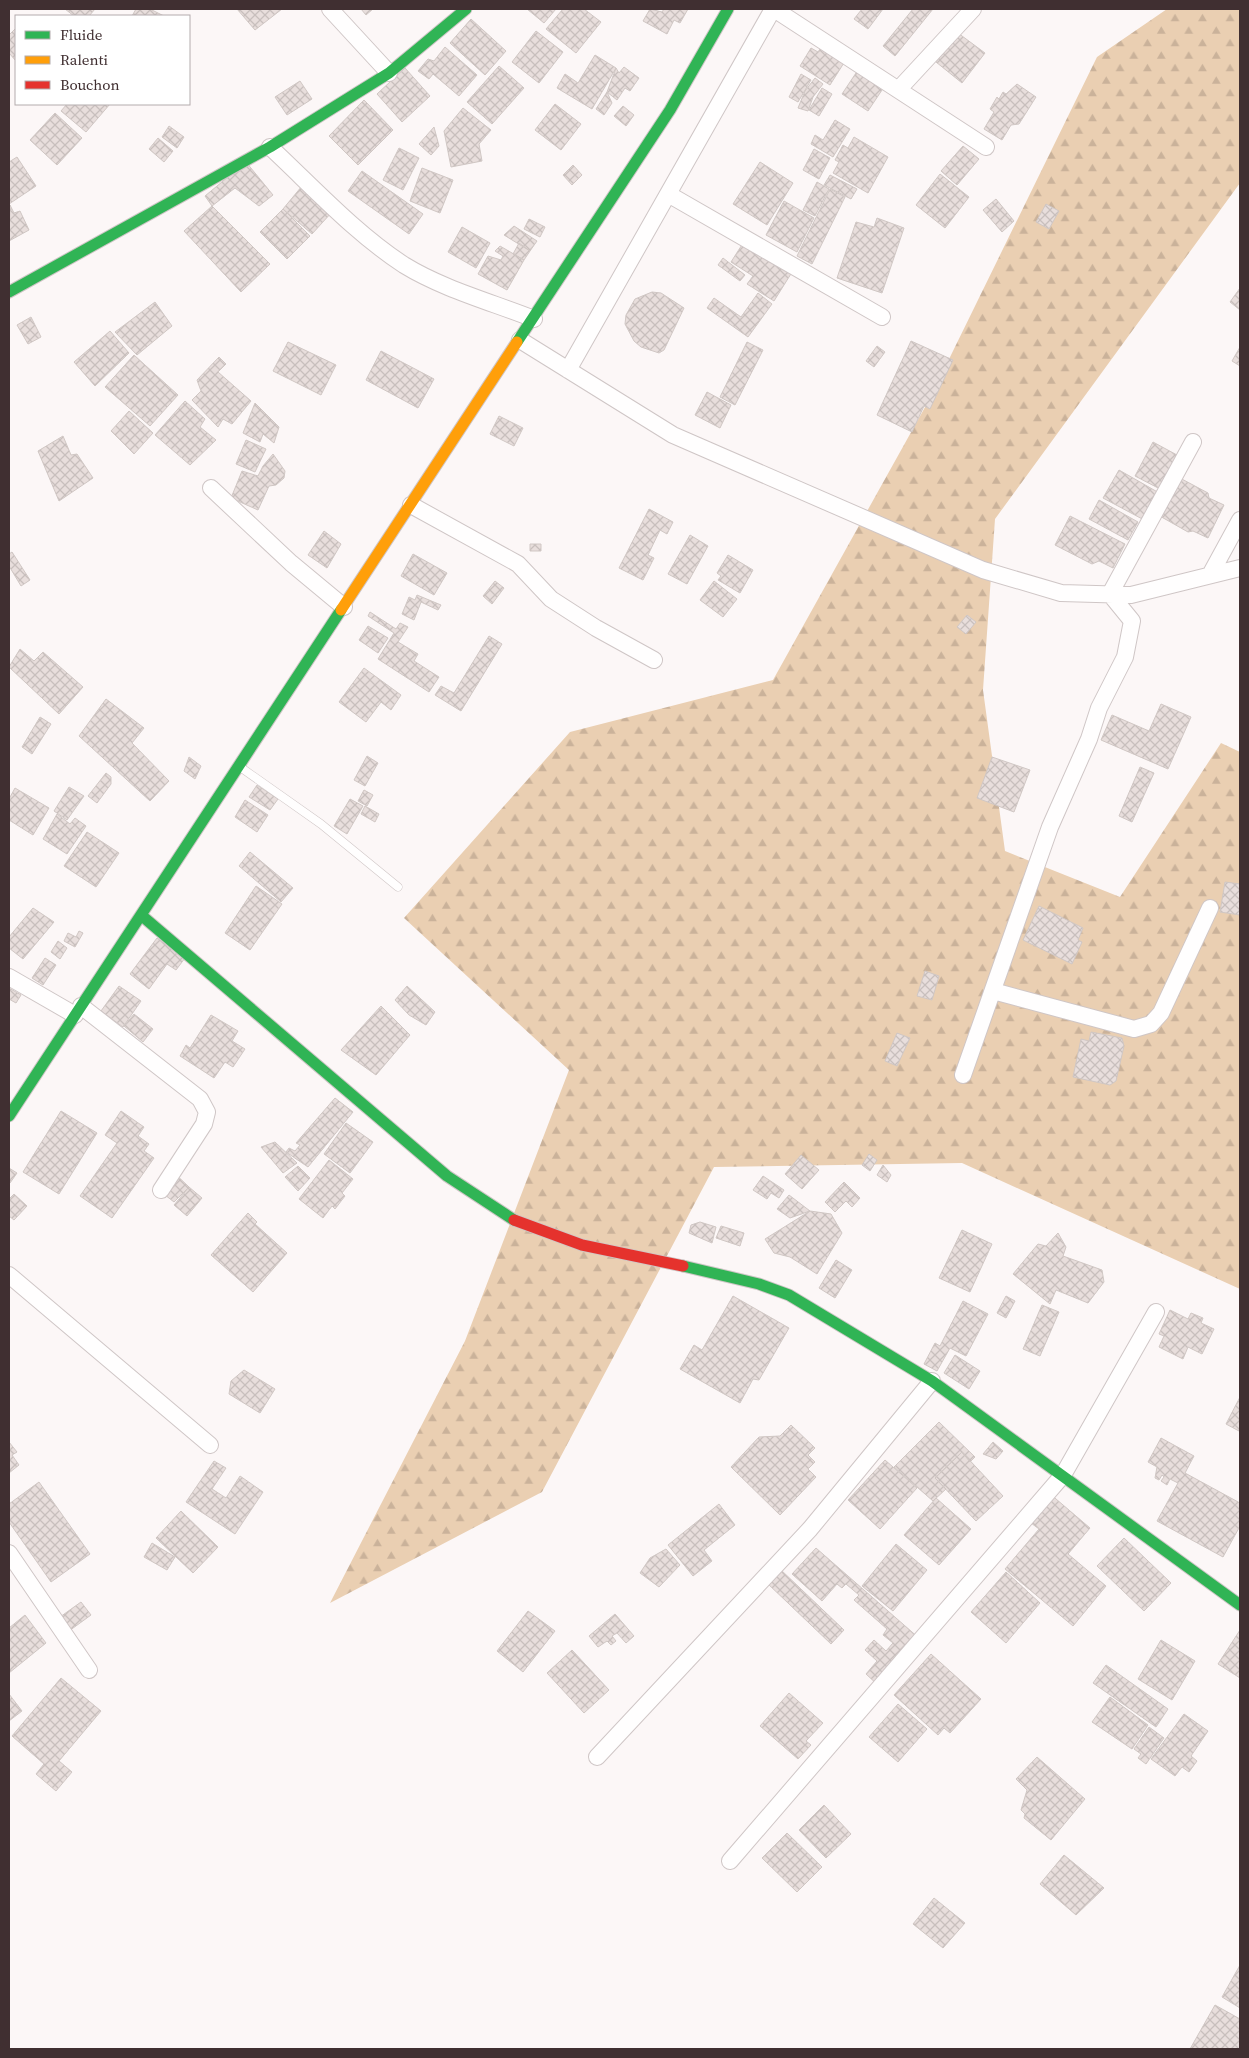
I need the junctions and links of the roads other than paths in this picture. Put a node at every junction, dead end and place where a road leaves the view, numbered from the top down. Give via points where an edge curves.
1 (330, 9) edge
2 (466, 9) edge
3 (728, 9) edge
4 (774, 9) edge
5 (973, 9) edge
6 (390, 73) junction
7 (898, 90) junction
8 (270, 147) junction
9 (986, 147) dead end
10 (668, 194) junction
11 (9, 292) edge
12 (882, 316) dead end
13 (534, 319) junction
14 (520, 340) junction
15 (568, 370) junction
16 (1193, 442) dead end
17 (211, 488) dead end
18 (411, 505) junction
19 (1240, 520) edge
20 (1240, 568) edge
21 (1210, 575) junction
22 (1110, 594) junction
23 (344, 607) junction
24 (654, 660) dead end
25 (239, 766) junction
26 (398, 887) dead end
27 (1210, 908) dead end
28 (141, 915) junction
29 (9, 977) edge
30 (992, 991) junction
31 (78, 1011) junction
32 (963, 1075) dead end
33 (9, 1116) edge
34 (161, 1190) dead end
35 (9, 1275) edge
36 (1156, 1312) dead end
37 (932, 1381) junction
38 (210, 1445) dead end
39 (1063, 1475) junction
40 (9, 1553) edge
41 (1240, 1605) edge
42 (89, 1670) dead end
43 (597, 1757) dead end
44 (730, 1861) dead end

1 - 6 street
2 - 6 main road
3 - 13 main road via 670,110
4 - 7 street
4 - 10 street
5 - 7 street
6 - 8 main road
7 - 9 street
8 - 11 main road
8 - 13 street via 352,224 405,265 437,282
10 - 12 street
10 - 15 street
13 - 14 main road
14 - 15 street
14 - 18 main road
15 - 22 street via 673,434 983,570 1062,592
16 - 22 street
17 - 23 street
18 - 23 main road
18 - 24 street via 518,564 551,599
19 - 21 street
20 - 21 street
21 - 22 street via 1131,595
22 - 30 street via 1132,621 1125,657 1099,708 1050,828
23 - 25 main road
25 - 26 lane via 321,824
25 - 28 main road
27 - 30 street via 1161,1012 1151,1024 1134,1029
28 - 31 main road
28 - 37 main road via 402,1139 448,1176 514,1220 582,1245 660,1260 759,1284 789,1295
29 - 31 street
30 - 32 street
31 - 33 main road
31 - 34 street via 200,1099 207,1112 204,1124
35 - 38 street
36 - 39 street
37 - 39 main road
37 - 43 street via 810,1529
39 - 41 main road
39 - 44 street
40 - 42 street

